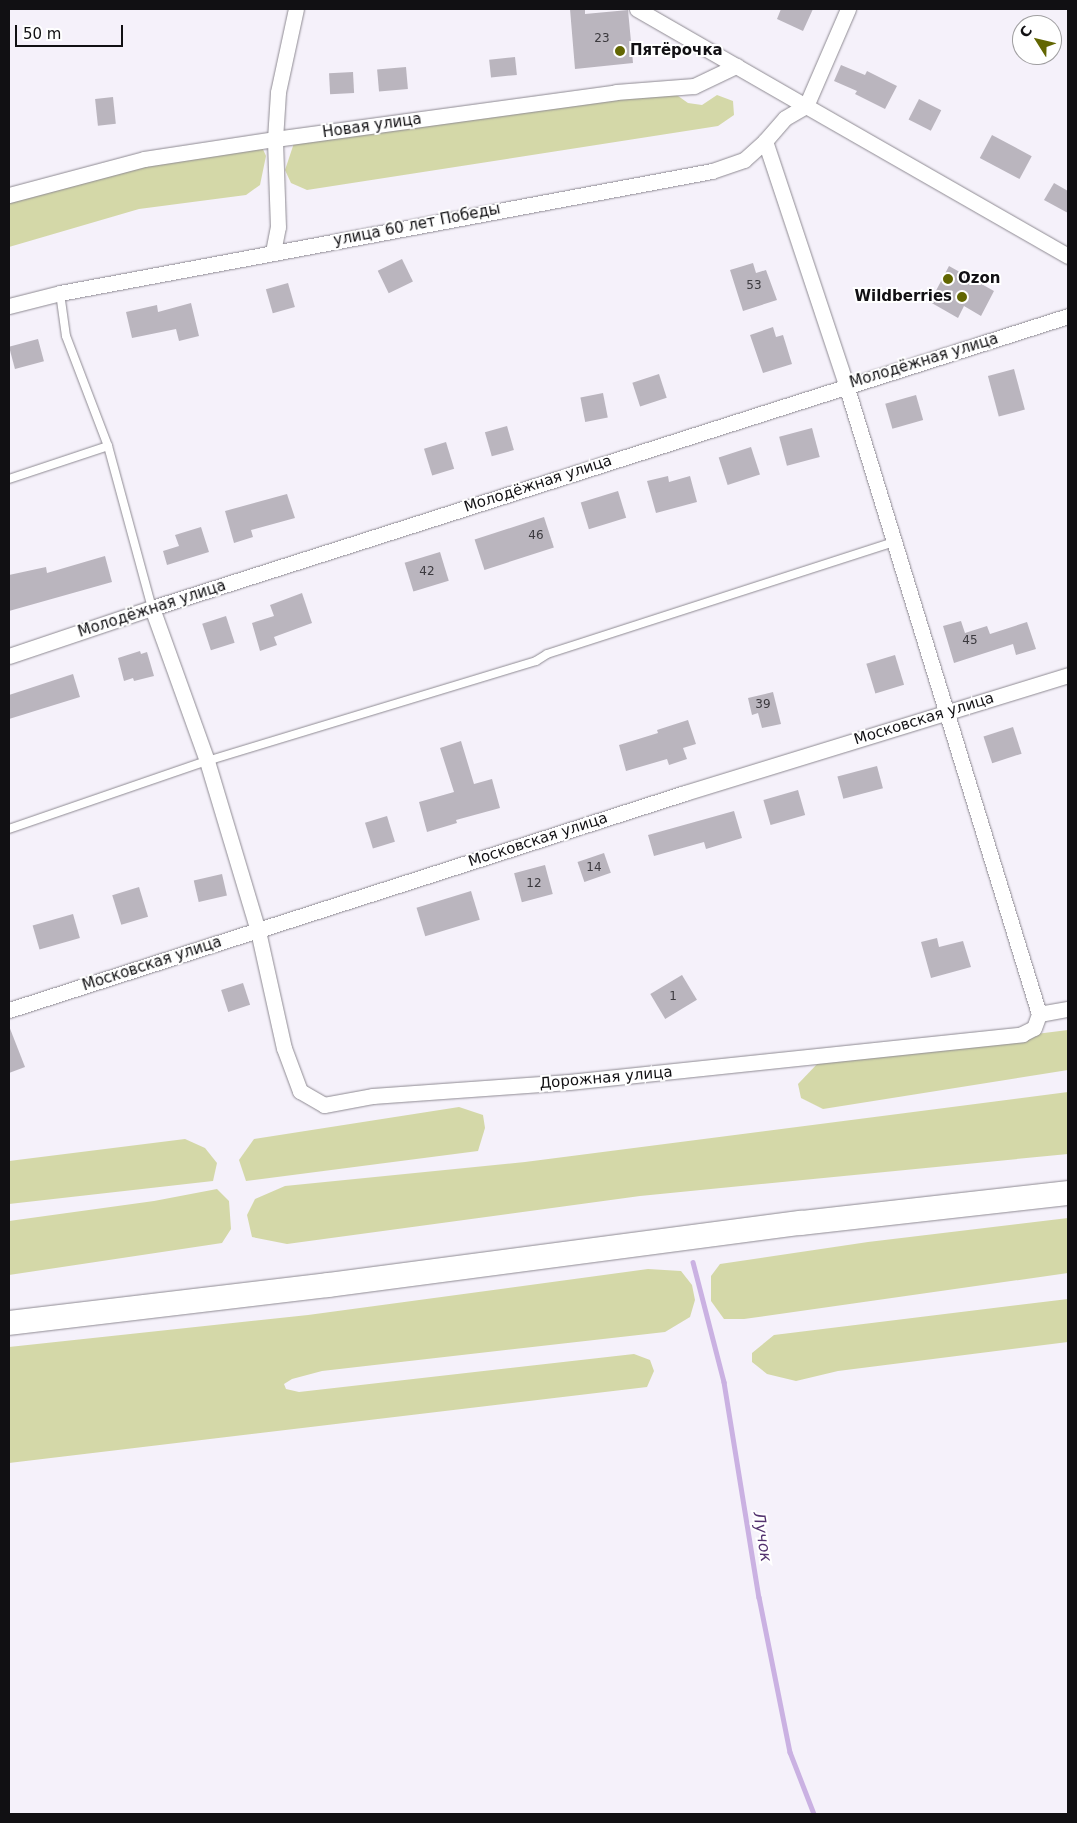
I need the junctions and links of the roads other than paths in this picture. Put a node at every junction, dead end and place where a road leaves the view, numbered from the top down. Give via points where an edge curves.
1 (296, 9) edge
2 (848, 9) edge
3 (640, 10) edge
4 (736, 66) junction
5 (806, 106) junction
6 (275, 139) junction
7 (765, 141) junction
8 (9, 195) edge
9 (273, 252) junction
10 (1068, 256) edge
11 (60, 293) junction
12 (9, 306) edge
13 (1068, 316) edge
14 (846, 385) junction
15 (108, 446) junction
16 (9, 479) edge
17 (894, 542) junction
18 (152, 608) junction
19 (9, 656) edge
20 (1068, 675) edge
21 (946, 712) junction
22 (207, 760) junction
23 (9, 829) edge
24 (258, 930) junction
25 (1068, 1009) edge
26 (9, 1010) edge
27 (1039, 1014) junction
28 (1068, 1193) edge
29 (9, 1323) edge

1 - 6 street via 278,92
2 - 5 street
3 - 4 street
4 - 5 street
4 - 6 street, Новая улица via 694,86 616,92
5 - 7 street, улица 60 лет Победы via 785,118
5 - 10 street
6 - 8 street, Новая улица via 144,159
6 - 9 street via 278,227
7 - 9 street, улица 60 лет Победы via 744,160 712,170
7 - 14 street
9 - 11 street, улица 60 лет Победы
11 - 12 street, улица 60 лет Победы
11 - 15 lane via 66,336
13 - 14 street, Молодёжная улица
14 - 17 street
14 - 18 street, Молодёжная улица
15 - 16 lane
15 - 18 lane
17 - 21 street
17 - 22 lane via 547,654 536,661
18 - 19 street, Молодёжная улица
18 - 22 street, Дорожная улица
20 - 21 street, Московская улица
21 - 24 street, Московская улица
21 - 27 street
22 - 23 lane
22 - 24 street, Дорожная улица
24 - 26 street, Московская улица
24 - 27 street, Дорожная улица via 284,1048 300,1091 324,1105 373,1096 569,1082 1022,1034 1034,1028
25 - 27 street
28 - 29 main road via 801,1223

